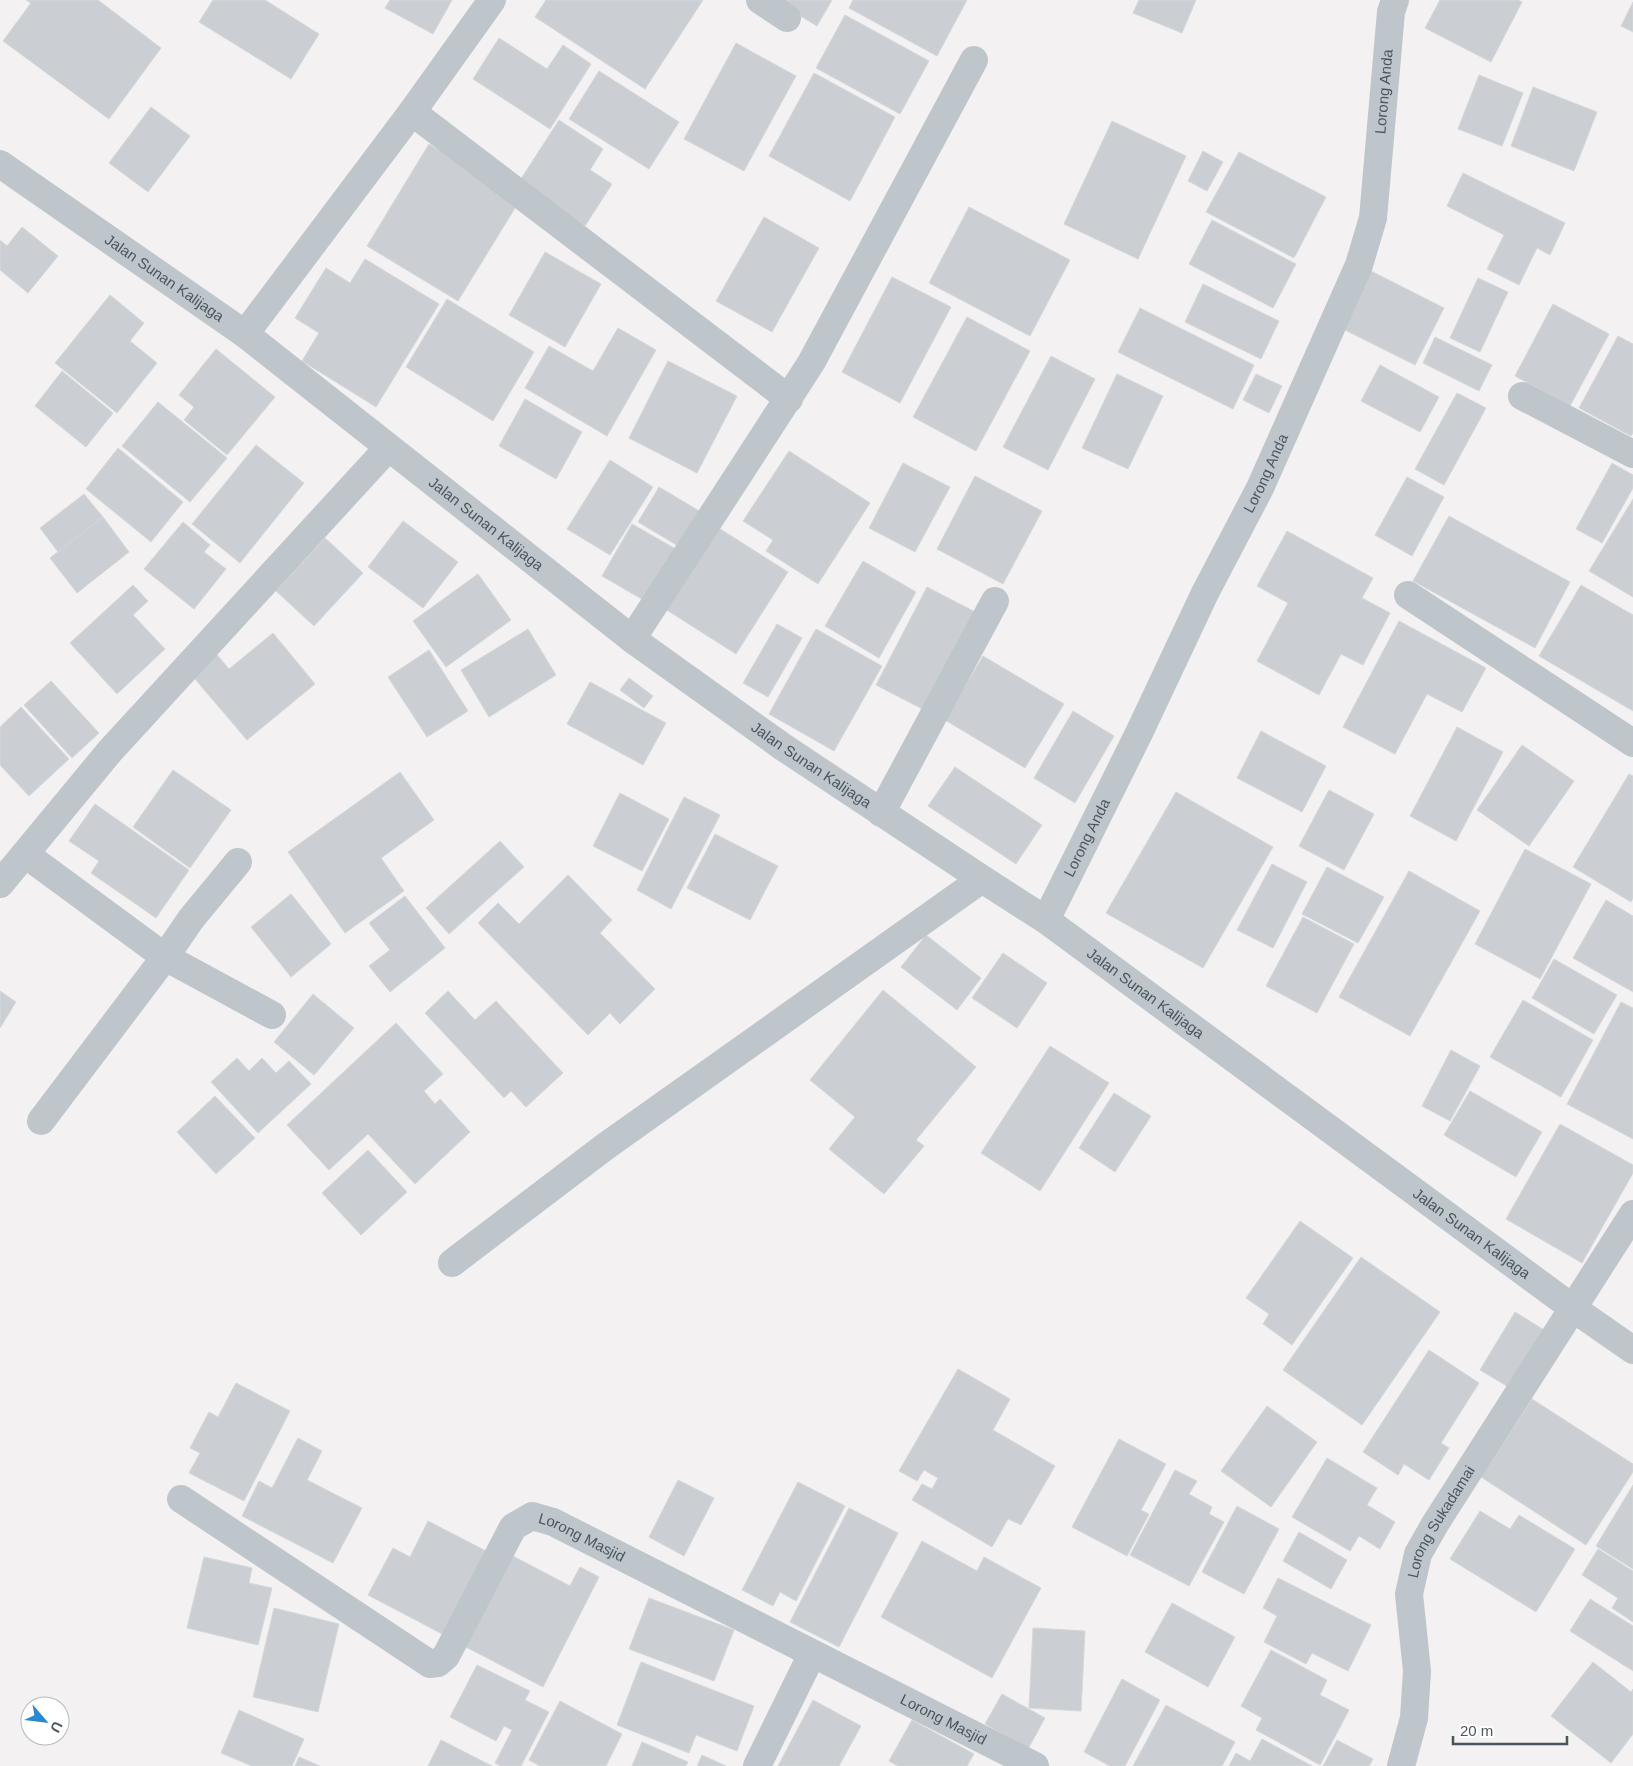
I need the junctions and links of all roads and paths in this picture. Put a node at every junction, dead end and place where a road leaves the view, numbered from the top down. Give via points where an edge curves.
1 (492, 0) edge
2 (760, 0) edge
3 (1395, 0) edge
4 (787, 18) dead end
5 (974, 60) dead end
6 (412, 112) junction
7 (0, 164) edge
8 (245, 334) junction
9 (1522, 396) dead end
10 (789, 398) junction
11 (388, 448) junction
12 (1633, 454) edge
13 (1408, 595) dead end
14 (995, 601) dead end
15 (632, 639) junction
16 (1633, 743) edge
17 (881, 813) junction
18 (25, 854) junction
19 (238, 862) dead end
20 (982, 879) junction
21 (0, 884) edge
22 (1046, 920) junction
23 (165, 957) junction
24 (272, 1016) dead end
25 (41, 1121) dead end
26 (1633, 1214) edge
27 (452, 1263) dead end
28 (1574, 1309) junction
29 (1633, 1350) edge
30 (181, 1499) dead end
31 (812, 1654) junction
32 (1030, 1765) edge
33 (757, 1766) edge
34 (1401, 1766) edge

1 - 6 street
2 - 4 street
3 - 22 street, Lorong Anda via 1391,12 1373,218 1359,265 1260,488 1205,593
5 - 10 street
6 - 8 street
6 - 10 street
7 - 8 street, Jalan Sunan Kalijaga
8 - 11 street, Jalan Sunan Kalijaga
9 - 12 street
10 - 15 street
11 - 15 street, Jalan Sunan Kalijaga
11 - 18 street via 110,752
13 - 16 street
14 - 17 street
15 - 17 street, Jalan Sunan Kalijaga
17 - 20 street, Jalan Sunan Kalijaga
18 - 21 street
18 - 23 street
19 - 23 street via 191,919
20 - 22 street, Jalan Sunan Kalijaga
20 - 27 street via 606,1146
22 - 28 street, Jalan Sunan Kalijaga
23 - 24 street
23 - 25 street
26 - 28 street, Lorong Sukadamai
28 - 29 street, Jalan Sunan Kalijaga
28 - 34 street, Lorong Sukadamai via 1418,1554 1410,1594 1417,1671 1414,1718
30 - 31 street, Lorong Masjid via 430,1664 438,1663 446,1656 513,1527 532,1516 553,1522
31 - 32 street, Lorong Masjid
31 - 33 street

